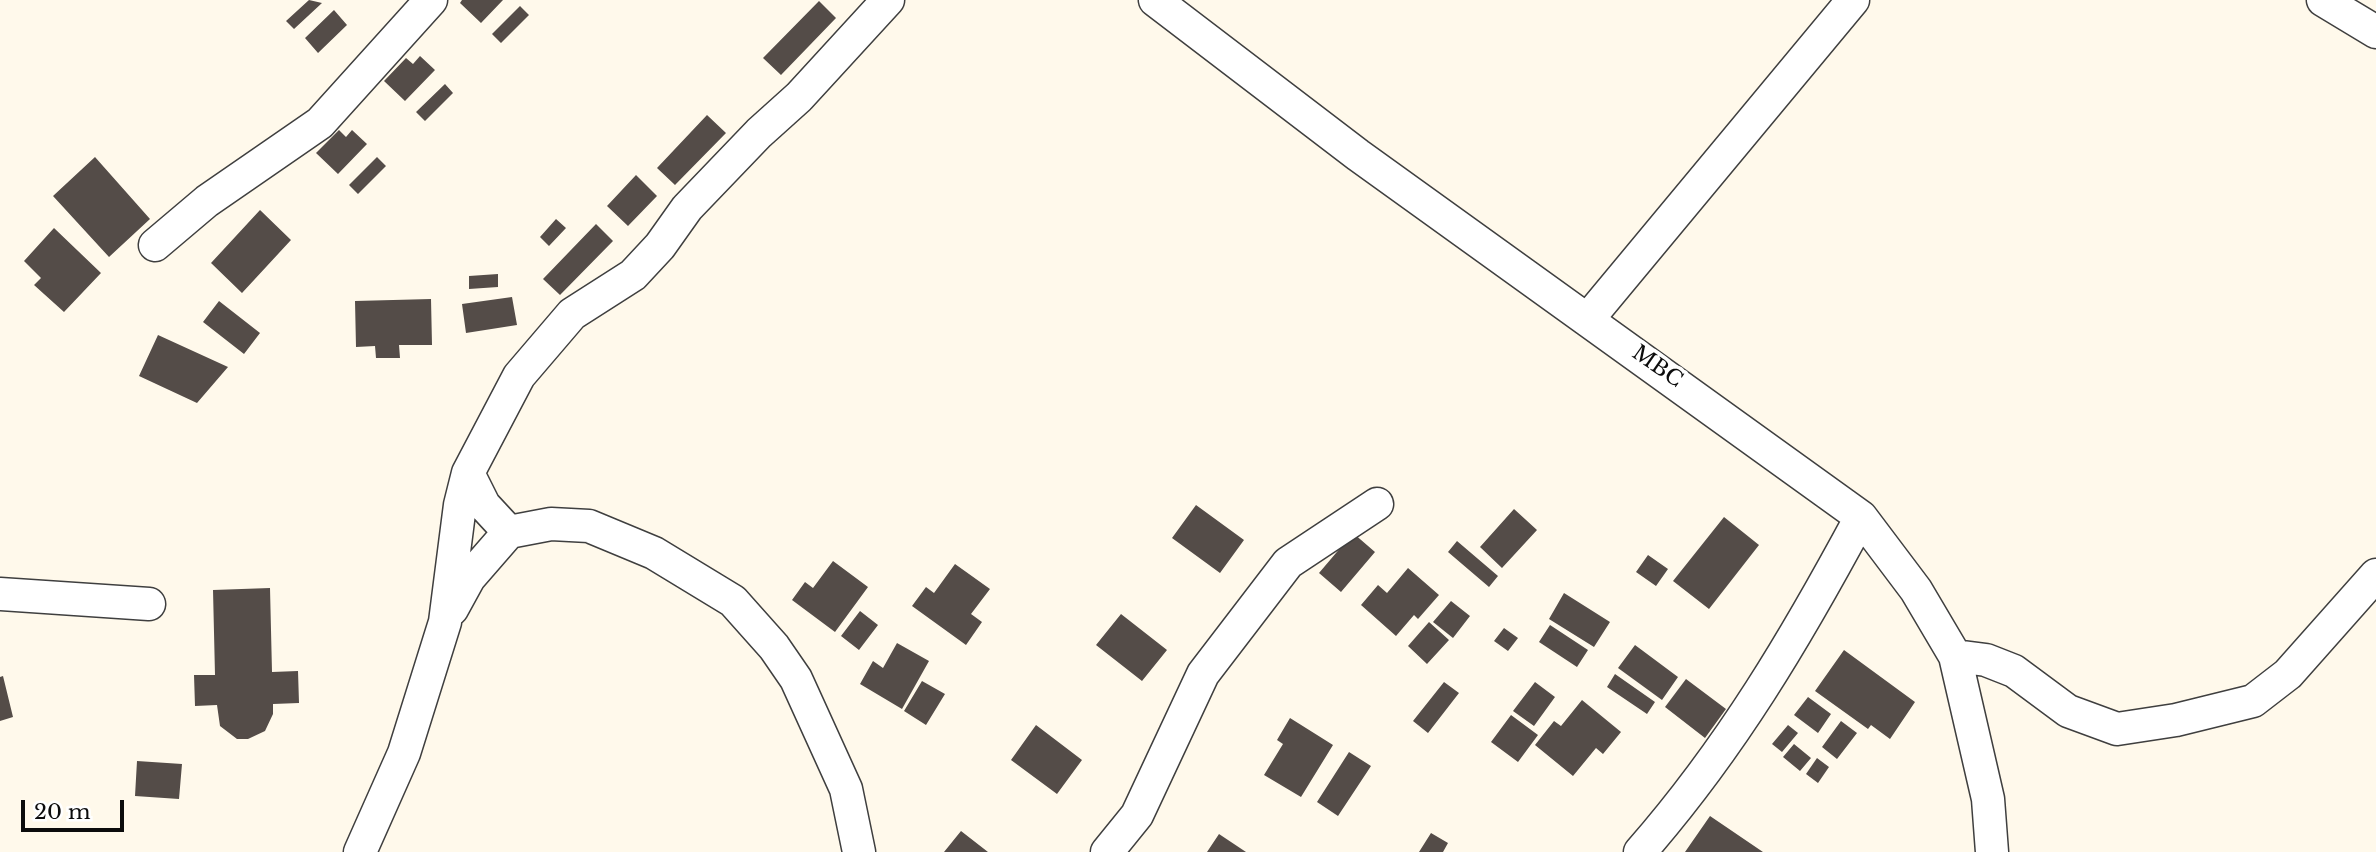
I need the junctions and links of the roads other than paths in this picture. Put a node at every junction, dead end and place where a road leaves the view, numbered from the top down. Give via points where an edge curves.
1 (431, 0) edge
2 (888, 0) edge
3 (1155, 0) edge
4 (1853, 0) edge
5 (2323, 0) edge
6 (2376, 32) edge
7 (155, 245) dead end
8 (1588, 319) junction
9 (468, 473) junction
10 (1377, 504) dead end
11 (1861, 517) junction
12 (509, 532) junction
13 (2376, 575) edge
14 (0, 594) edge
15 (149, 604) dead end
16 (445, 622) junction
17 (1955, 656) junction
18 (360, 852) edge
19 (859, 852) edge
20 (1107, 852) edge
21 (1640, 852) edge
22 (1992, 852) edge

1 - 7 street via 320,123 206,201
2 - 9 street via 687,208 633,275 572,314 546,340 519,376
3 - 8 street, MBC via 1358,155
4 - 8 street
5 - 6 street
8 - 11 street, MBC
9 - 12 street via 484,505
9 - 16 street
10 - 20 street via 1288,563 1203,674 1137,815
11 - 17 street, MBC via 1916,590
11 - 21 street via 1762,692 1713,764
12 - 16 street via 469,578
12 - 19 street via 551,524 589,526 654,553 733,601 796,679 846,789
13 - 17 street via 2288,674 2253,701 2176,720 2117,729 2068,711 2014,671 1986,660
14 - 15 street
16 - 18 street via 404,753
17 - 22 street, MBC via 1988,799

